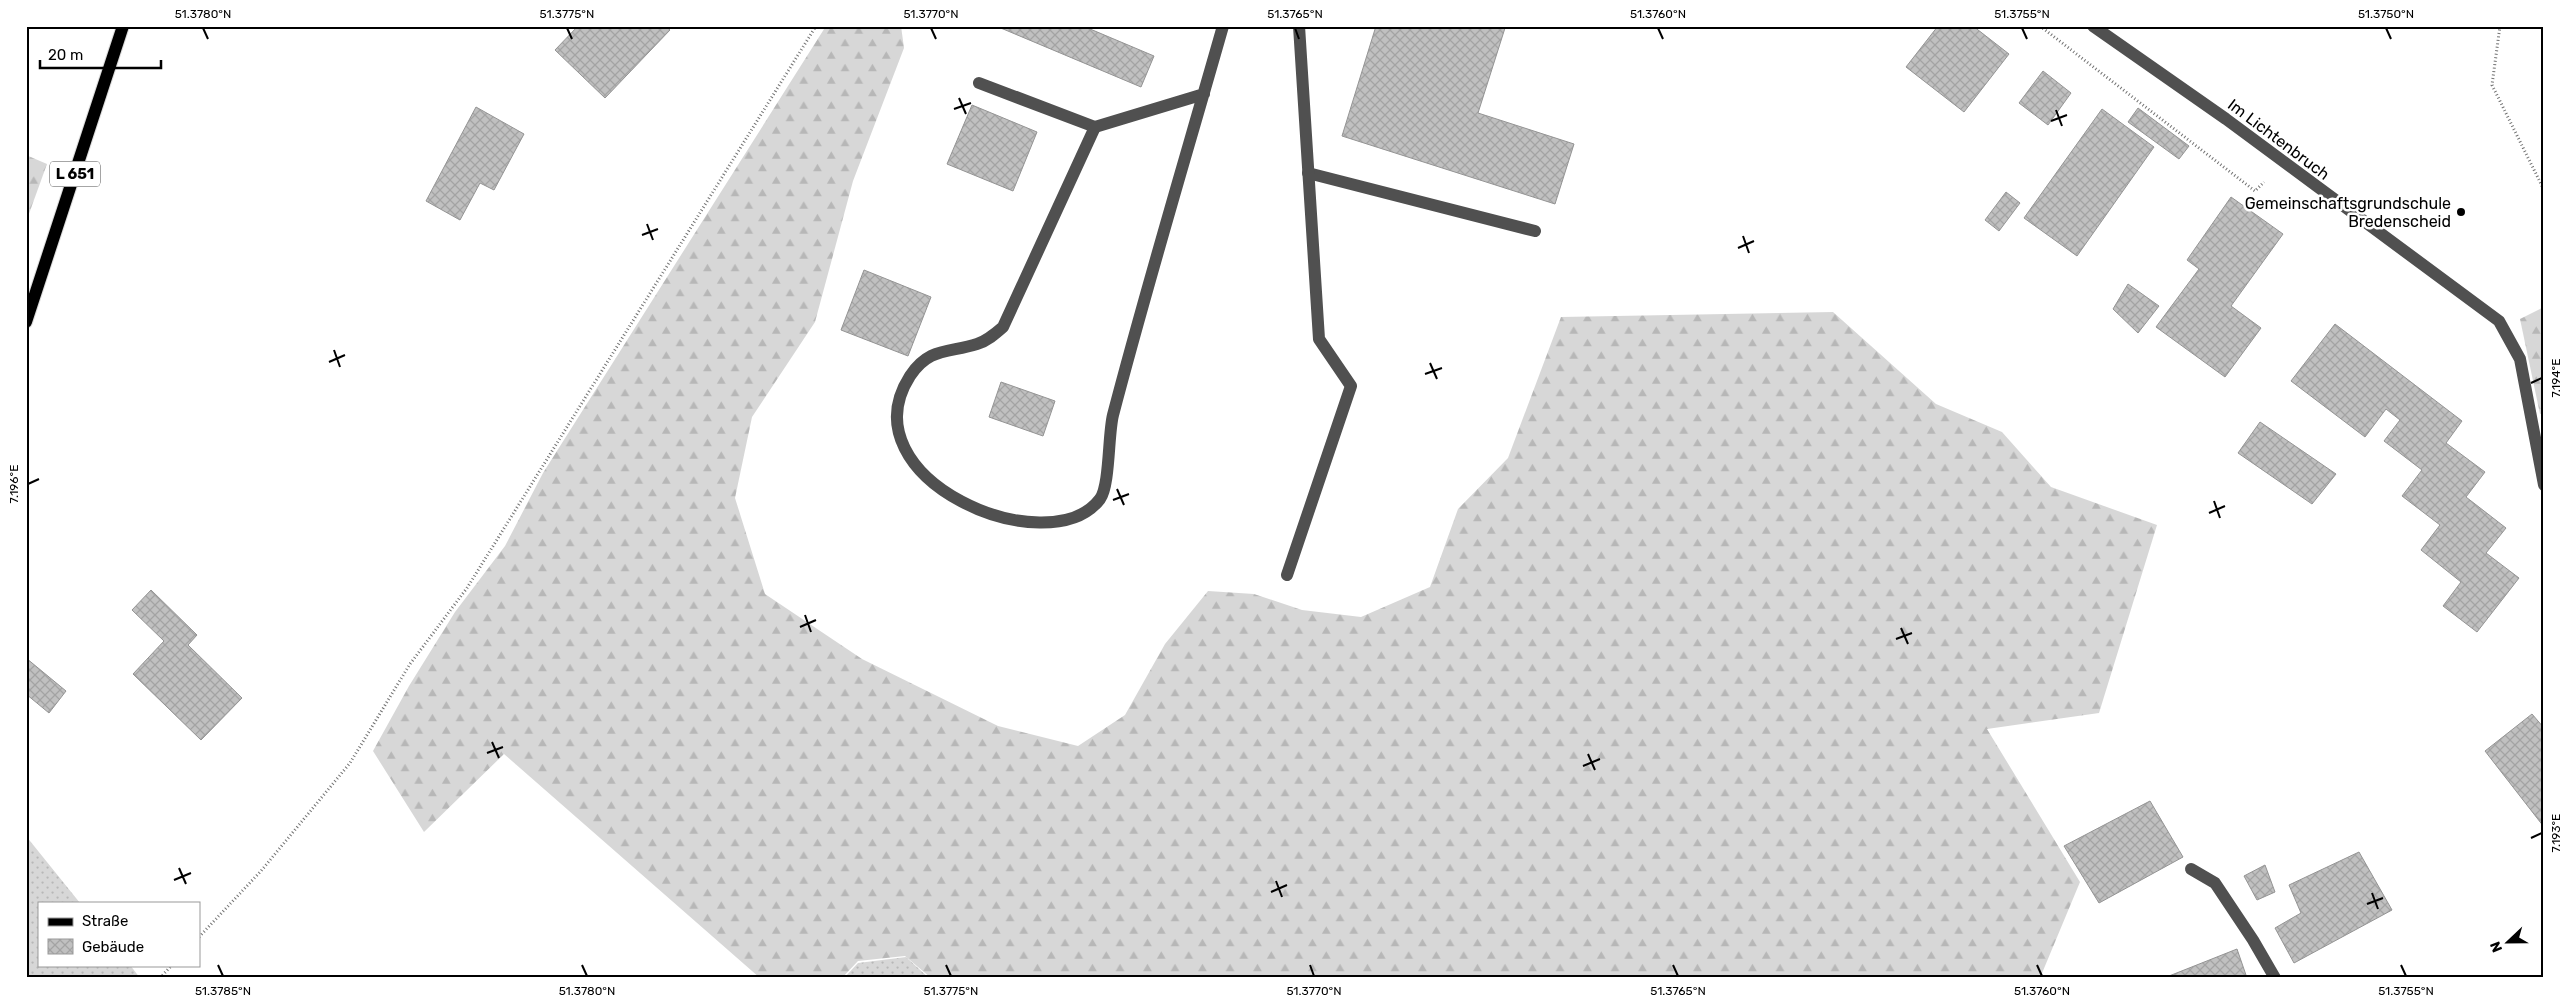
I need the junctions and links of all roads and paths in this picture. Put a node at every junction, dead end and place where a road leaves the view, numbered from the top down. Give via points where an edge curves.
1 (123, 26) edge
2 (816, 26) edge
3 (1223, 26) edge
4 (1299, 26) edge
5 (2040, 26) edge
6 (2093, 26) edge
7 (2500, 26) edge
8 (979, 83) dead end
9 (1204, 94) junction
10 (1095, 127) junction
11 (2283, 162) junction
12 (1308, 173) junction
13 (2544, 190) edge
14 (1535, 231) dead end
15 (26, 322) edge
16 (2540, 443) edge
17 (2544, 485) edge
18 (1287, 575) dead end
19 (2190, 869) dead end
20 (200, 936) edge
21 (171, 966) edge
22 (160, 978) edge
23 (2275, 978) edge

1 - 15 main road, L 651
2 - 20 path via 467,588 410,664 350,764 261,871
3 - 9 street
4 - 12 street
5 - 11 path via 2255,191
6 - 11 street, Im Lichtenbruch
7 - 13 path via 2492,85
8 - 10 street
9 - 10 street
9 - 10 street via 1112,418 1102,497 1091,509 1071,519 1024,521 970,505 940,488 920,471 907,454 896,424 910,376 929,355 976,344 1003,328
11 - 16 street, Im Lichtenbruch via 2499,321 2520,359
12 - 14 street
12 - 18 street via 1319,339 1351,386
16 - 17 street, Im Lichtenbruch
19 - 23 street via 2215,883
21 - 22 path

